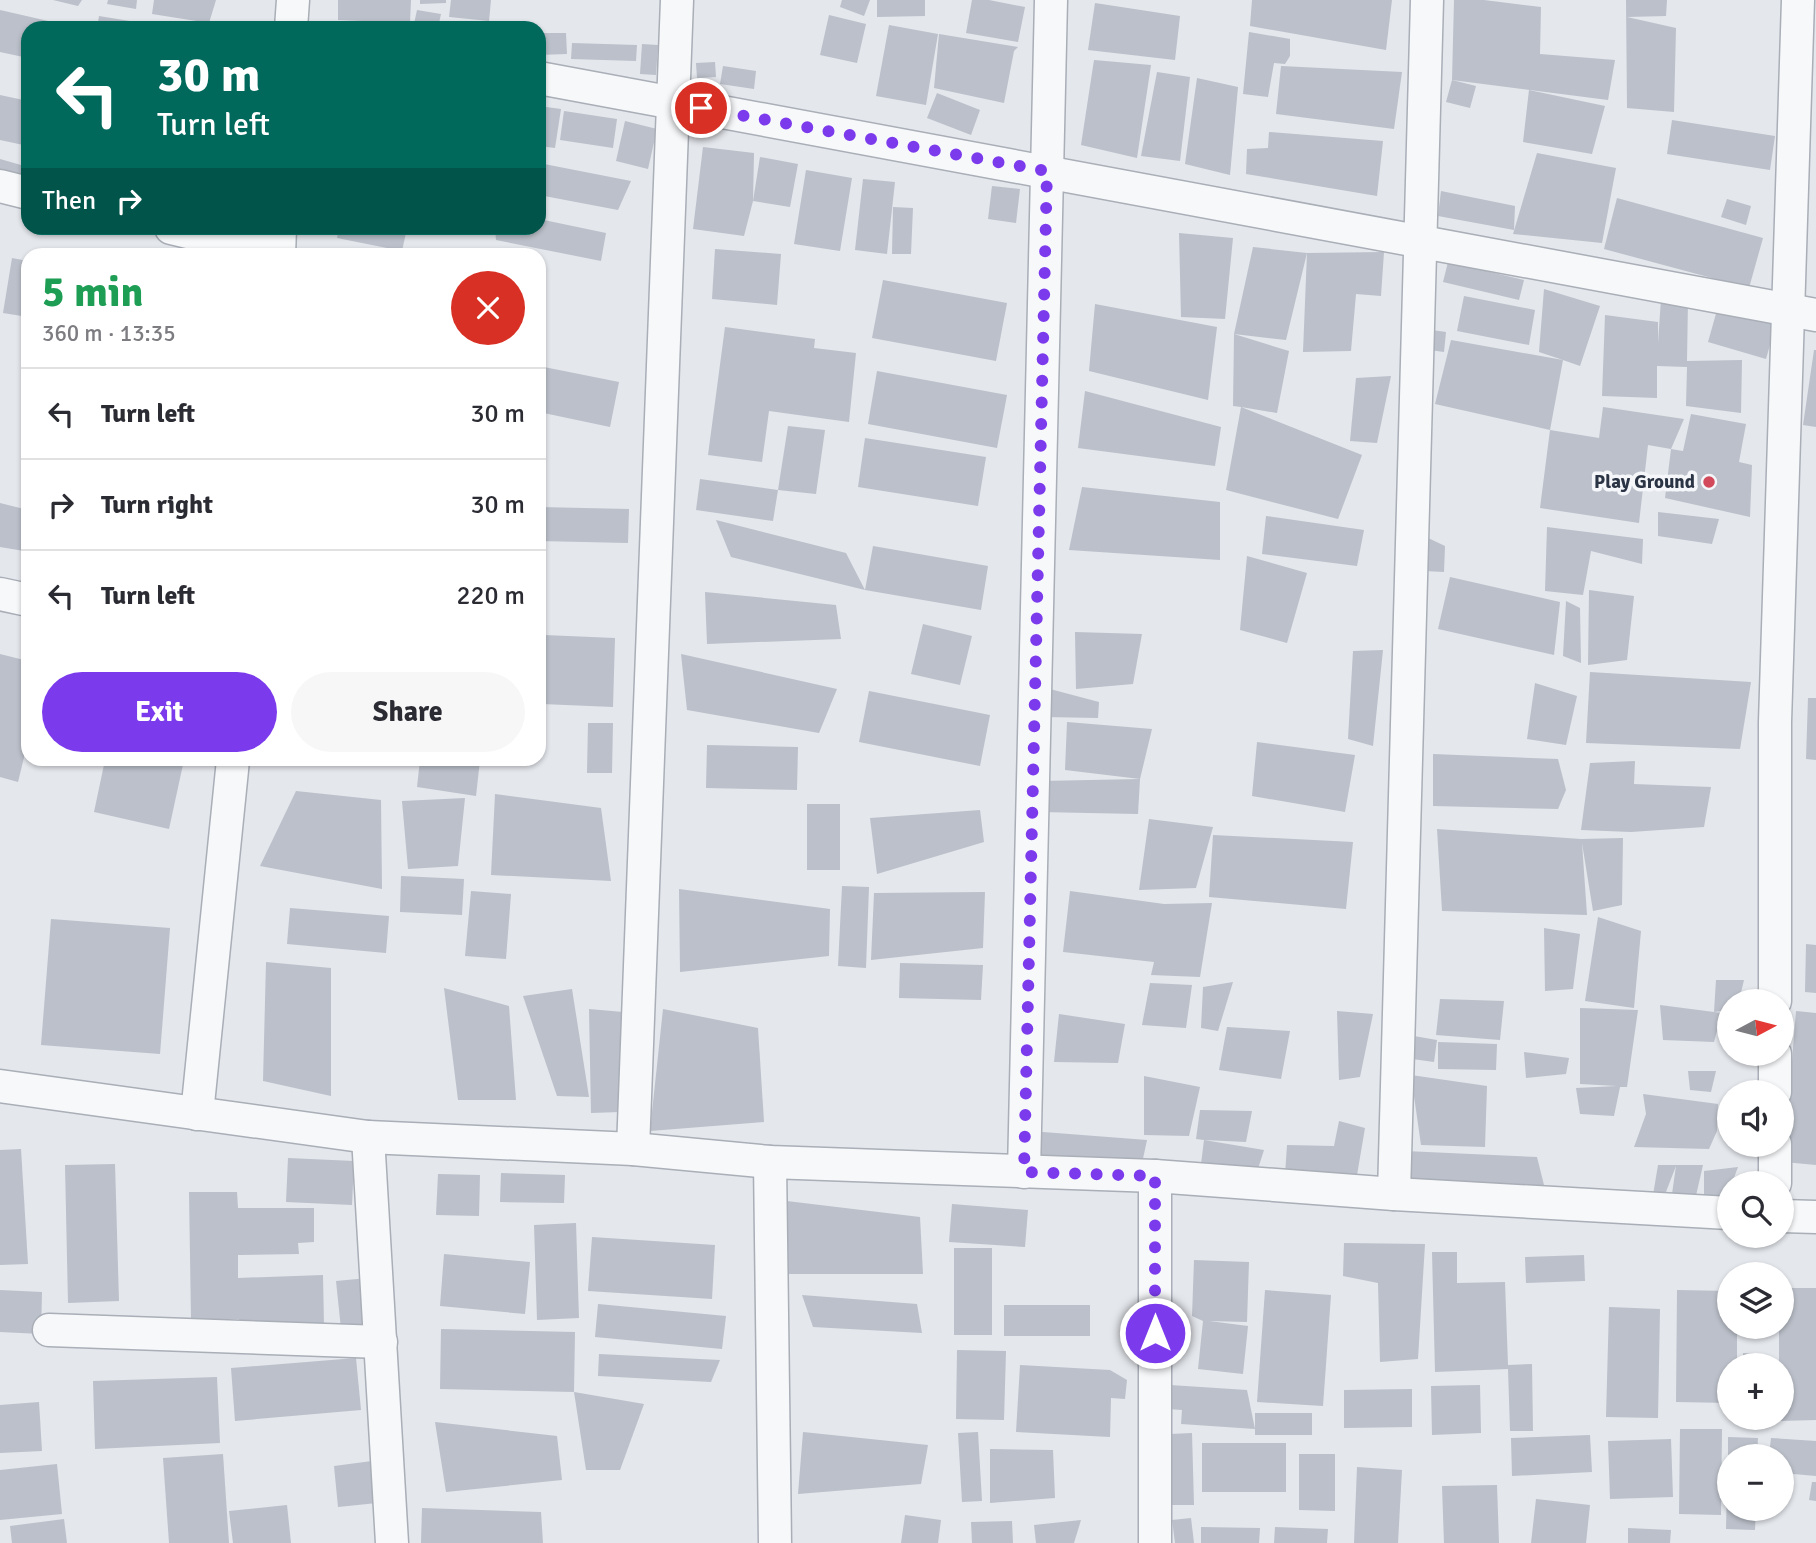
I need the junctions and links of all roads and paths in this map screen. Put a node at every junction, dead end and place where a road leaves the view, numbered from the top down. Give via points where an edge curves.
1 (293, 0) edge
2 (677, 0) edge
3 (1051, 0) edge
4 (1427, 0) edge
5 (1798, 0) edge
6 (292, 21) edge
7 (546, 79) edge
8 (674, 104) junction
9 (1047, 171) junction
10 (0, 186) edge
11 (21, 191) edge
12 (213, 235) edge
13 (1422, 241) junction
14 (279, 246) edge
15 (1803, 312) edge
16 (0, 594) edge
17 (21, 598) edge
18 (232, 766) edge
19 (1775, 989) edge
20 (0, 1086) edge
21 (197, 1114) junction
22 (368, 1137) junction
23 (633, 1149) junction
24 (770, 1162) junction
25 (1024, 1172) junction
26 (1155, 1176) junction
27 (1394, 1194) junction
28 (1717, 1212) edge
29 (1794, 1216) edge
30 (1816, 1217) edge
31 (49, 1331) dead end
32 (382, 1342) junction
33 (392, 1543) edge
34 (775, 1543) edge
35 (1155, 1543) edge

1 - 6 street
2 - 8 street
3 - 9 street
4 - 13 street
5 - 15 street
7 - 8 street
8 - 9 street
8 - 23 street
9 - 13 street
9 - 25 street
10 - 11 street
12 - 14 street
13 - 15 street
13 - 27 street
15 - 19 street via 1775,722
16 - 17 street
18 - 21 street
20 - 21 street
21 - 22 street
22 - 23 street
22 - 32 street
23 - 24 street
24 - 25 street
24 - 34 street
25 - 26 street
26 - 27 street
26 - 35 street
27 - 28 street
29 - 30 street
31 - 32 street
32 - 33 street

